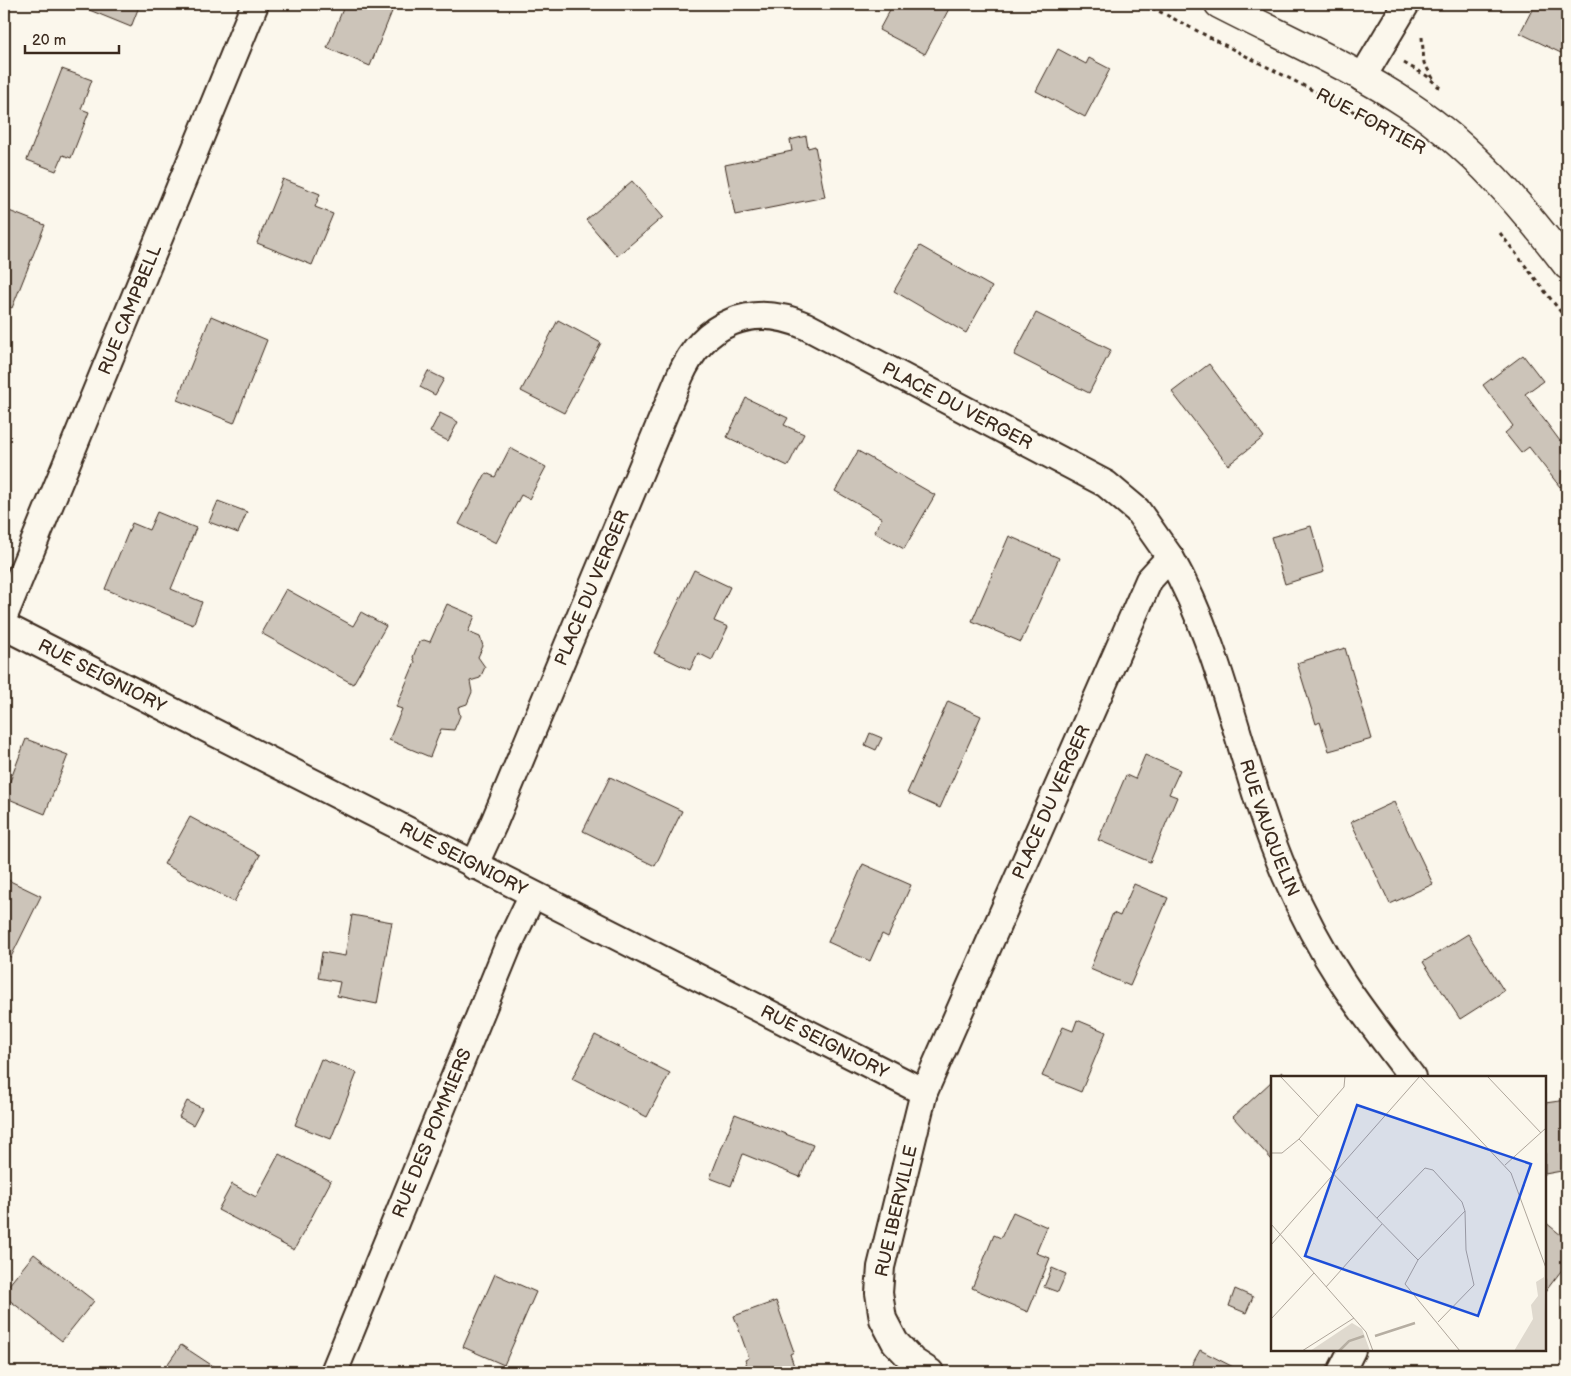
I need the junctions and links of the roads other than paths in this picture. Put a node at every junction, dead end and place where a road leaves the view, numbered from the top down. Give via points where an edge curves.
1 (255, 4) edge
2 (1219, 4) edge
3 (1406, 4) edge
4 (1362, 78) junction
5 (1567, 264) edge
6 (1170, 557) junction
7 (4, 616) edge
8 (4, 626) edge
9 (474, 866) junction
10 (532, 896) junction
11 (1411, 1076) edge
12 (924, 1092) junction
13 (1351, 1351) edge
14 (334, 1372) edge
15 (930, 1372) edge
16 (1340, 1372) edge

1 - 7 street, RUE CAMPBELL
2 - 4 street, RUE FORTIER
3 - 4 street
4 - 5 street, RUE FORTIER via 1410,105 1452,138 1515,200
6 - 9 street, PLACE DU VERGER via 1137,510 1106,484 806,326 783,317 758,316 723,326 703,340 687,360
6 - 11 street, RUE VAUQUELIN via 1193,602 1218,667 1285,875 1343,983
6 - 12 street, PLACE DU VERGER via 1149,580
8 - 9 street, RUE SEIGNIORY
9 - 10 street, RUE SEIGNIORY
10 - 12 street, RUE SEIGNIORY
10 - 14 street, RUE DES POMMIERS via 509,944
12 - 15 street, RUE IBERVILLE via 881,1267 879,1293 883,1319 895,1342 913,1361
13 - 16 street

